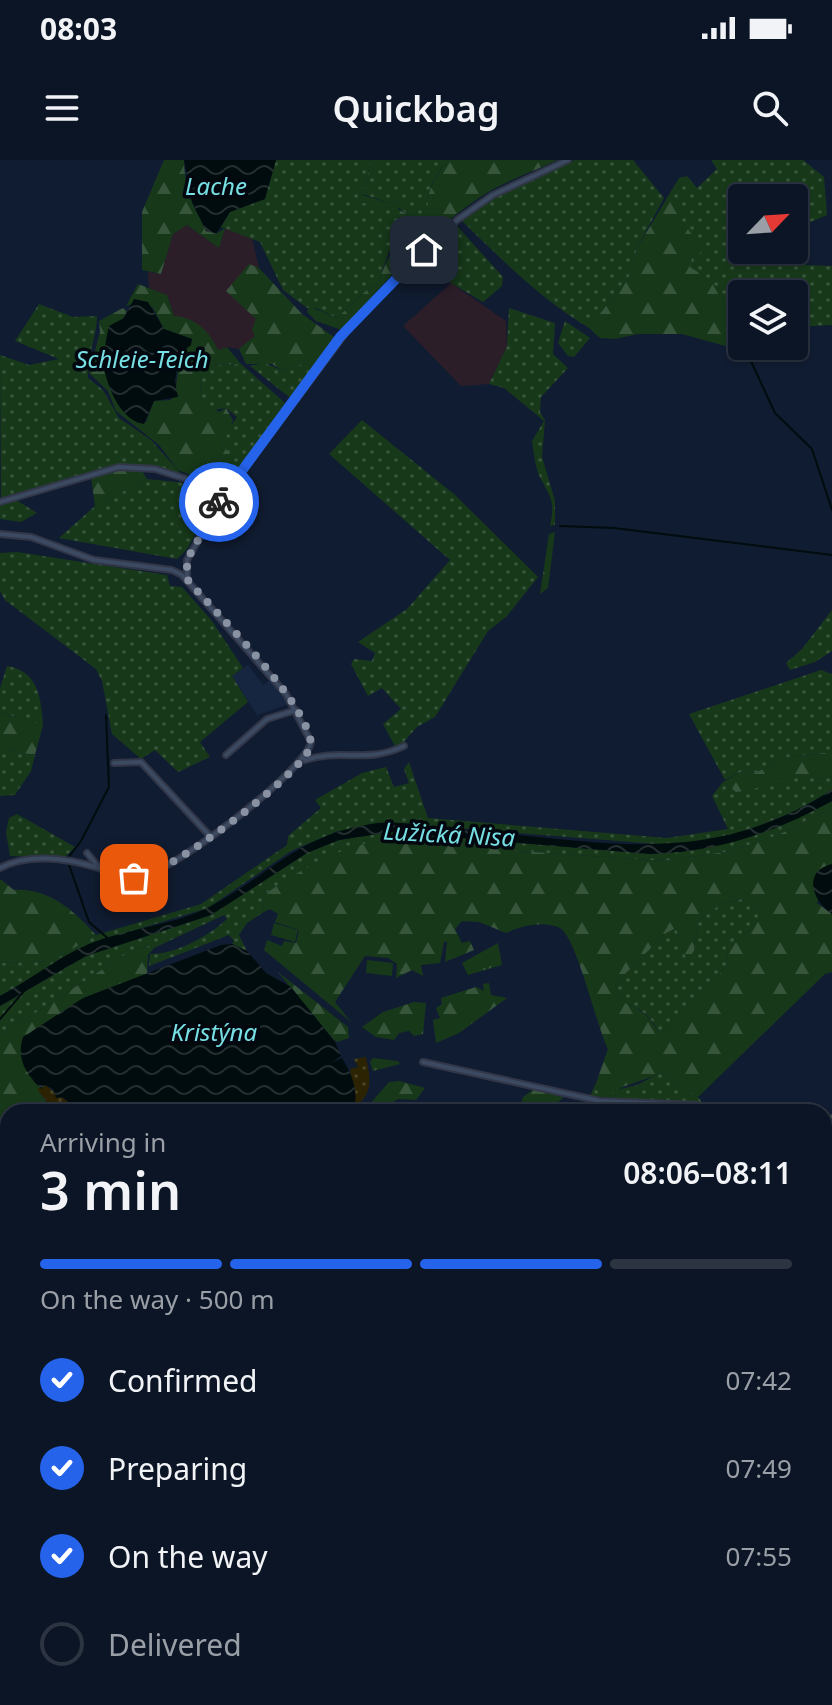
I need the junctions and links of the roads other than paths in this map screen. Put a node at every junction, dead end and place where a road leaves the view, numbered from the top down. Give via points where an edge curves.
1 (568, 160) edge
2 (235, 478) junction
3 (0, 502) edge
4 (0, 534) edge
5 (186, 563) junction
6 (172, 570) junction
7 (187, 579) junction
8 (296, 710) junction
9 (311, 746) junction
10 (404, 746) dead end
11 (226, 755) dead end
12 (319, 756) junction
13 (303, 761) junction
14 (114, 763) dead end
15 (210, 836) junction
16 (87, 853) dead end
17 (0, 868) edge
18 (100, 868) junction
19 (423, 1062) dead end
20 (672, 1104) edge

1 - 2 street via 493,195 457,220 352,324
2 - 3 street via 199,483 155,469 111,467
2 - 5 street
4 - 6 street via 31,537 94,560
5 - 6 street
5 - 7 street
6 - 7 street
7 - 8 street
8 - 9 street
8 - 11 street via 267,719
9 - 12 street
9 - 13 street
10 - 12 street via 363,758
12 - 13 street
13 - 15 street
14 - 15 street via 141,762
15 - 18 street via 145,877
16 - 18 street
17 - 18 street via 25,859
19 - 20 street via 600,1101

